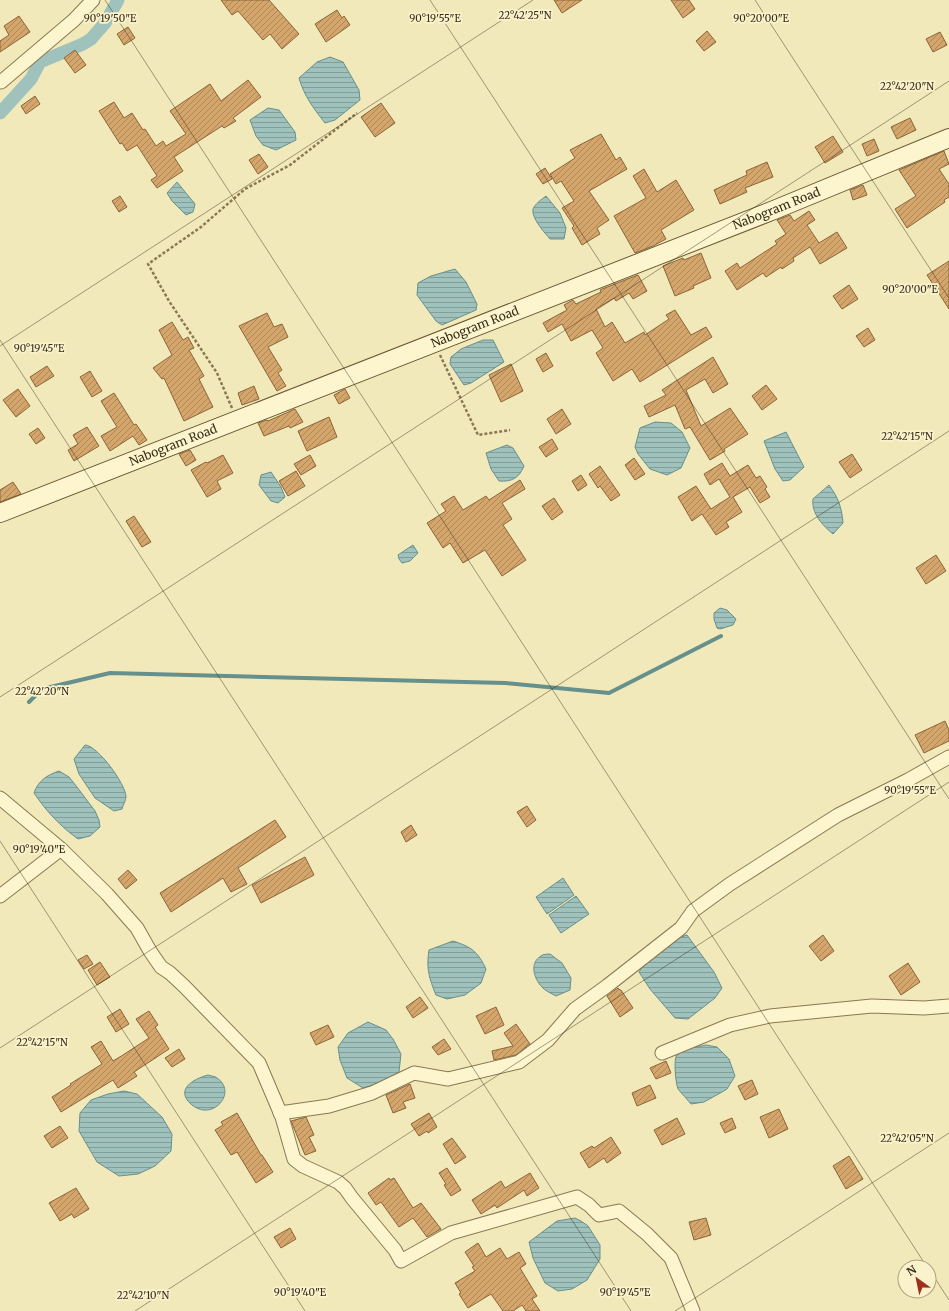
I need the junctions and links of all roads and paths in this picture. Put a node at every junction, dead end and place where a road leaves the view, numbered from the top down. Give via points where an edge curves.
1 (93, 0) edge
2 (1, 82) edge
3 (357, 113) dead end
4 (949, 138) edge
5 (435, 343) junction
6 (237, 421) junction
7 (510, 430) dead end
8 (0, 513) edge
9 (949, 757) edge
10 (0, 798) edge
11 (61, 849) junction
12 (0, 896) edge
13 (949, 1006) edge
14 (662, 1052) dead end
15 (280, 1113) junction
16 (693, 1311) edge

1 - 2 street via 74,20
3 - 6 path via 290,165 245,189 201,227 148,264 169,301 217,373
4 - 5 main road, Nabogram Road via 774,210
5 - 6 main road, Nabogram Road
5 - 7 path via 478,436
6 - 8 main road, Nabogram Road
9 - 15 street via 838,815 730,884 693,911 681,928 575,1009 548,1040 519,1062 448,1079 414,1073 372,1093 329,1106
10 - 11 street
11 - 12 street
11 - 15 street via 137,928 161,967 170,972 259,1063
13 - 14 street via 872,1006 770,1016 730,1025
15 - 16 street via 294,1159 345,1188 401,1261 451,1234 577,1197 599,1215 619,1211 671,1258

